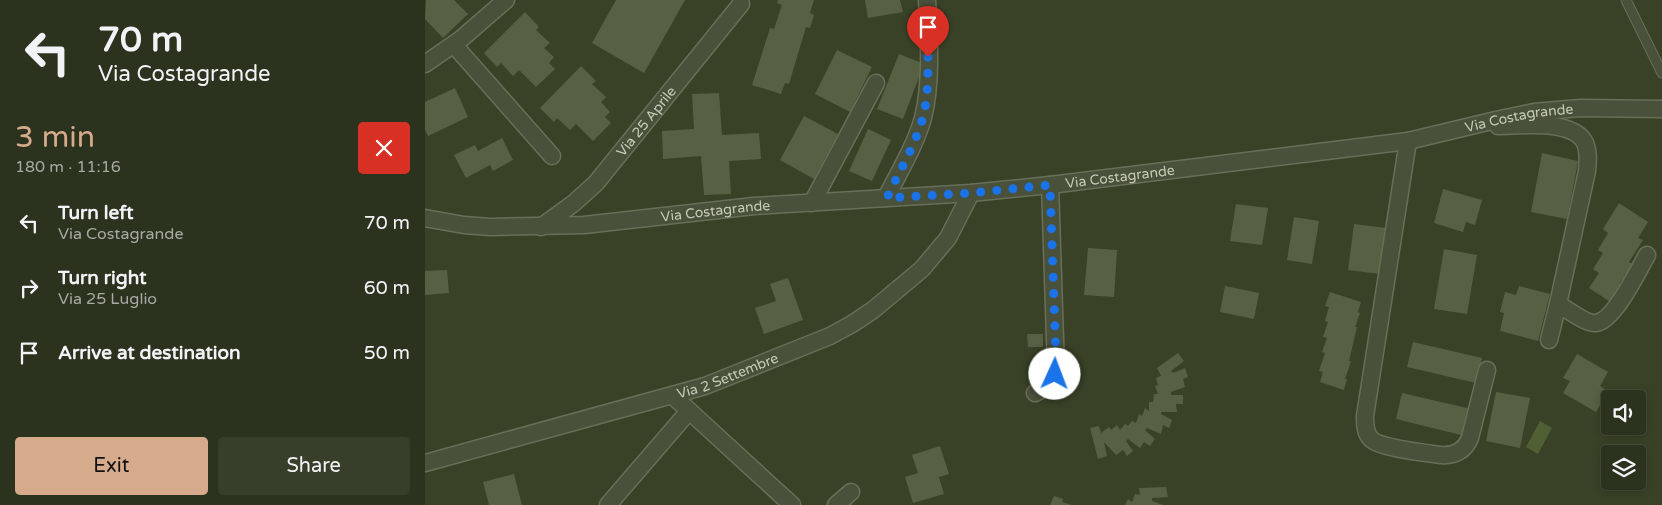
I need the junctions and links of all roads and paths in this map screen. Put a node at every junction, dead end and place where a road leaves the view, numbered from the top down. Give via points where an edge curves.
1 (506, 0) edge
2 (927, 0) edge
3 (1626, 0) edge
4 (741, 4) dead end
5 (454, 45) junction
6 (425, 64) edge
7 (1662, 73) edge
8 (875, 83) dead end
9 (1662, 109) edge
10 (1465, 127) junction
11 (1408, 141) junction
12 (552, 156) dead end
13 (1050, 185) junction
14 (971, 193) junction
15 (887, 198) junction
16 (812, 203) junction
17 (425, 218) edge
18 (541, 227) junction
19 (1647, 255) dead end
20 (1558, 304) junction
21 (1549, 340) dead end
22 (1487, 370) dead end
23 (1035, 393) dead end
24 (673, 396) junction
25 (689, 411) junction
26 (425, 463) edge
27 (851, 492) dead end
28 (608, 505) edge
29 (792, 505) edge
30 (836, 505) edge

1 - 5 street
2 - 15 street via 925,108 917,135
3 - 7 lane
4 - 18 street, Via 25 Aprile via 596,182
5 - 6 street
5 - 12 street
8 - 16 street
9 - 10 street, Via Costagrande via 1560,110 1521,114
10 - 11 street, Via Costagrande
10 - 20 street via 1554,127 1571,130 1583,140 1587,150 1587,172
11 - 13 street, Via Costagrande
11 - 22 street via 1365,416 1371,440 1381,445 1445,456 1459,452 1470,438
13 - 14 street, Via Costagrande
13 - 23 street via 1056,370 1049,385
14 - 15 street, Via Costagrande
14 - 24 street, Via 2 Settembre via 953,230 934,257 863,317 818,341 733,376
15 - 16 street, Via Costagrande
16 - 18 street, Via Costagrande
17 - 18 street, Via Costagrande via 477,226
19 - 20 street via 1606,319 1596,323 1588,321
20 - 21 street
24 - 25 street
24 - 26 street, Via 2 Settembre
25 - 28 street
25 - 29 street
27 - 30 street

